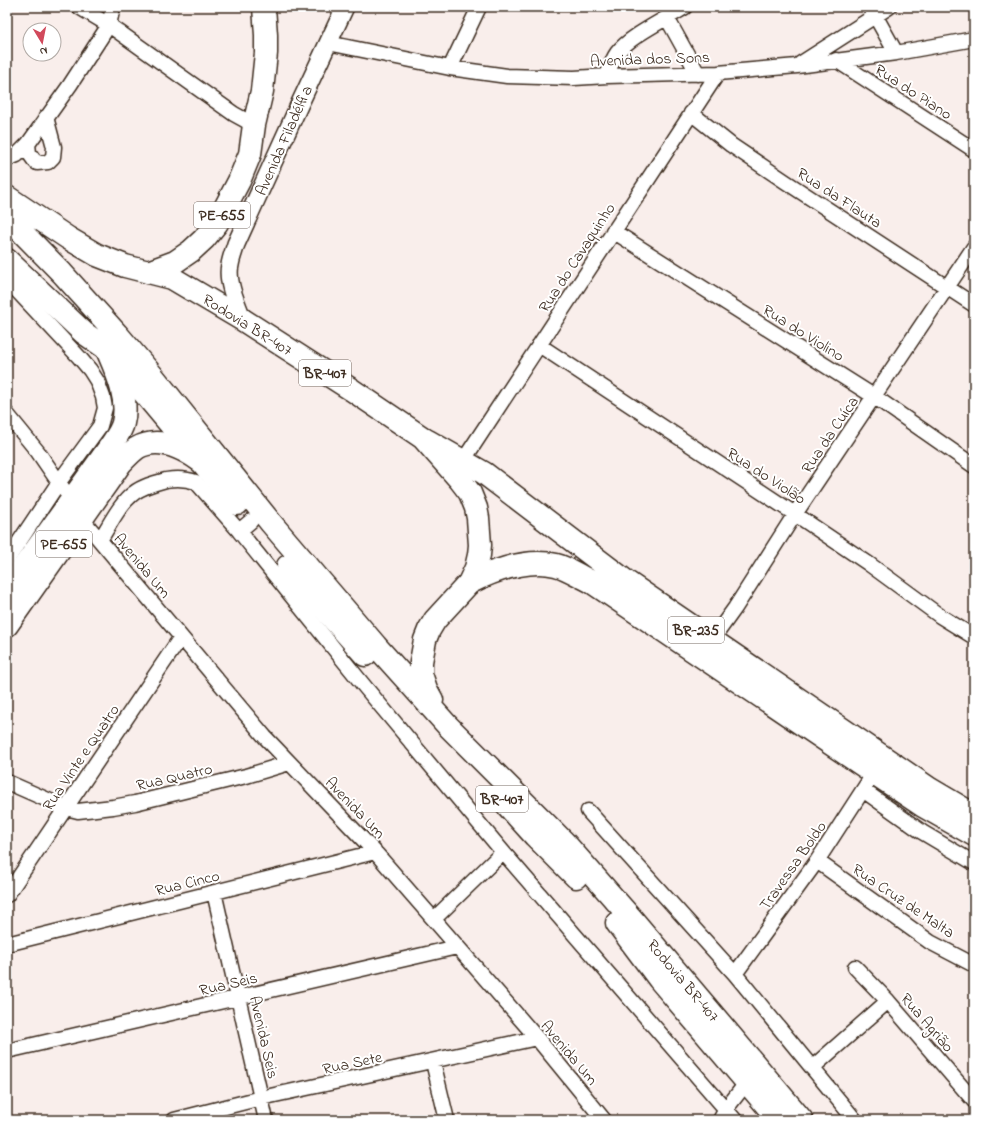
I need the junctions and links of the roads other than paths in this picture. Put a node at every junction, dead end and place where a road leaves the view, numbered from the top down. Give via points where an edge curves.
1 (79, 7) edge
2 (112, 7) edge
3 (264, 7) edge
4 (345, 7) edge
5 (478, 7) edge
6 (685, 7) edge
7 (889, 7) edge
8 (873, 11) edge
9 (667, 18) junction
10 (109, 25) junction
11 (974, 39) edge
12 (328, 43) junction
13 (896, 53) junction
14 (836, 60) junction
15 (797, 66) junction
16 (450, 68) junction
17 (718, 73) junction
18 (698, 74) junction
19 (607, 76) junction
20 (691, 113) junction
21 (46, 117) junction
22 (254, 125) junction
23 (28, 144) junction
24 (974, 150) edge
25 (7, 159) edge
26 (7, 196) edge
27 (7, 216) edge
28 (613, 231) junction
29 (974, 247) edge
30 (7, 260) edge
31 (148, 272) junction
32 (7, 280) edge
33 (946, 288) junction
34 (974, 305) edge
35 (243, 320) junction
36 (539, 345) junction
37 (106, 350) junction
38 (875, 397) junction
39 (7, 414) edge
40 (423, 438) junction
41 (463, 461) junction
42 (203, 464) junction
43 (974, 466) edge
44 (59, 482) junction
45 (71, 500) junction
46 (796, 514) junction
47 (82, 519) junction
48 (245, 526) junction
49 (100, 540) junction
50 (7, 560) edge
51 (469, 583) junction
52 (7, 590) edge
53 (7, 625) edge
54 (181, 637) junction
55 (974, 637) edge
56 (712, 640) junction
57 (447, 725) junction
58 (289, 763) junction
59 (7, 782) edge
60 (869, 782) junction
61 (66, 808) junction
62 (971, 809) edge
63 (588, 811) dead end
64 (974, 835) edge
65 (375, 852) junction
66 (503, 852) junction
67 (817, 861) junction
68 (974, 863) edge
69 (214, 892) junction
70 (7, 895) edge
71 (434, 919) junction
72 (7, 944) edge
73 (457, 947) junction
74 (974, 965) edge
75 (855, 967) dead end
76 (735, 974) junction
77 (238, 998) junction
78 (888, 1002) junction
79 (537, 1038) junction
80 (7, 1051) edge
81 (433, 1062) junction
82 (812, 1068) junction
83 (747, 1082) junction
84 (261, 1098) junction
85 (974, 1101) edge
86 (727, 1116) edge
87 (174, 1120) edge
88 (266, 1120) edge
89 (447, 1120) edge
90 (604, 1120) edge
91 (779, 1120) edge
92 (802, 1120) edge
93 (855, 1120) edge

1 - 10 street
2 - 10 street
3 - 22 main road, PE-655 via 265,73
4 - 12 street, Avenida Filadélfia
5 - 16 street
6 - 9 street
7 - 8 street
8 - 13 street
8 - 15 street
9 - 18 street
9 - 19 street via 618,52
10 - 21 street
10 - 22 street via 234,114
11 - 13 street, Avenida dos Sons
12 - 16 street, Avenida dos Sons
12 - 35 street, Avenida Filadélfia via 240,235 229,266 232,288
13 - 14 street, Avenida dos Sons
14 - 15 street, Avenida dos Sons
14 - 24 street, Rua do Piano
15 - 17 street, Avenida dos Sons
16 - 19 street, Avenida dos Sons via 537,78
17 - 18 street, Avenida dos Sons
17 - 20 street, Rua do Cavaquinho
18 - 19 street, Avenida dos Sons
20 - 28 street, Rua do Cavaquinho
20 - 33 street, Rua da Flauta via 731,144
21 - 23 street
21 - 23 street via 54,147 53,157 48,162 38,163 29,153
22 - 31 main road, PE-655 via 246,165 218,223 204,239 175,262
23 - 25 street via 17,155
26 - 31 main road, BR-407 via 97,255
27 - 57 main road via 117,334 271,523
28 - 36 street, Rua do Cavaquinho
28 - 38 street, Rua do Violino
29 - 33 street, Rua da Cuíca
30 - 37 main road, BR-407 via 84,333
31 - 35 main road, Rodovia BR-407 / BR-407 via 177,280
32 - 44 street via 83,361 97,381 103,396 105,408 100,426
33 - 34 street, Rua da Flauta
33 - 38 street, Rua da Cuíca
35 - 40 main road, Rodovia BR-407 / BR-407
36 - 41 street, Rua do Cavaquinho
36 - 46 street, Rua do Violão
37 - 42 main road, BR-407
37 - 45 main road, PE-655 via 123,398 123,424
38 - 43 street, Rua do Violino
38 - 46 street, Rua da Cuíca
39 - 44 street
40 - 41 main road, BR-235 / BR-235
40 - 51 main road via 470,493 476,508 479,555
41 - 56 main road, BR-235 / BR-235 via 484,473 614,573
42 - 47 main road, PE-655 via 173,445 143,445 136,448 121,463
42 - 48 main road, BR-407
44 - 45 street
44 - 50 street
45 - 52 main road, PE-655
46 - 55 street, Rua do Violão via 940,616
46 - 56 street, Rua da Cuíca
47 - 49 street, Avenida Um
47 - 53 main road, PE-655
48 - 49 street via 196,482 180,478 159,482 134,493
48 - 66 street via 365,687
48 - 83 main road, BR-407 via 589,891 615,920 659,979
49 - 54 street, Avenida Um
51 - 57 main road via 435,620 422,653 421,674 426,689
51 - 60 main road, BR-235 / BR-235 via 487,574 530,563 557,565 572,572 590,581
54 - 58 street, Avenida Um
54 - 61 street, Rua Vinte e Quatro
56 - 62 main road, BR-235 / BR-235 via 930,789
57 - 92 main road, Rodovia BR-407 via 564,842
58 - 61 street, Rua Quatro via 246,776 113,807 78,811
58 - 65 street, Avenida Um
59 - 61 street, Rua Quatro
60 - 64 main road, BR-235 / BR-235 via 923,806
60 - 67 street, Travessa Boldo
60 - 68 street via 922,832
61 - 70 street, Rua Vinte e Quatro
63 - 76 street
65 - 69 street, Rua Cinco
65 - 71 street, Avenida Um
66 - 71 street
66 - 86 street
67 - 74 street, Rua Cruz de Malta via 930,942
67 - 76 street, Travessa Boldo
69 - 72 street, Rua Cinco
69 - 77 street, Avenida Seis
71 - 73 street, Avenida Um
73 - 77 street, Rua Seis
73 - 79 street, Avenida Um
75 - 78 street, Rua Agrião
76 - 82 street
77 - 80 street, Rua Seis
77 - 84 street, Avenida Seis
78 - 82 street
78 - 85 street, Rua Agrião
79 - 81 street, Rua Sete
79 - 90 street, Avenida Um
81 - 84 street, Rua Sete
81 - 89 street
82 - 93 street
83 - 86 street
83 - 91 main road, BR-407
84 - 87 street, Rua Sete
84 - 88 street, Avenida Seis

